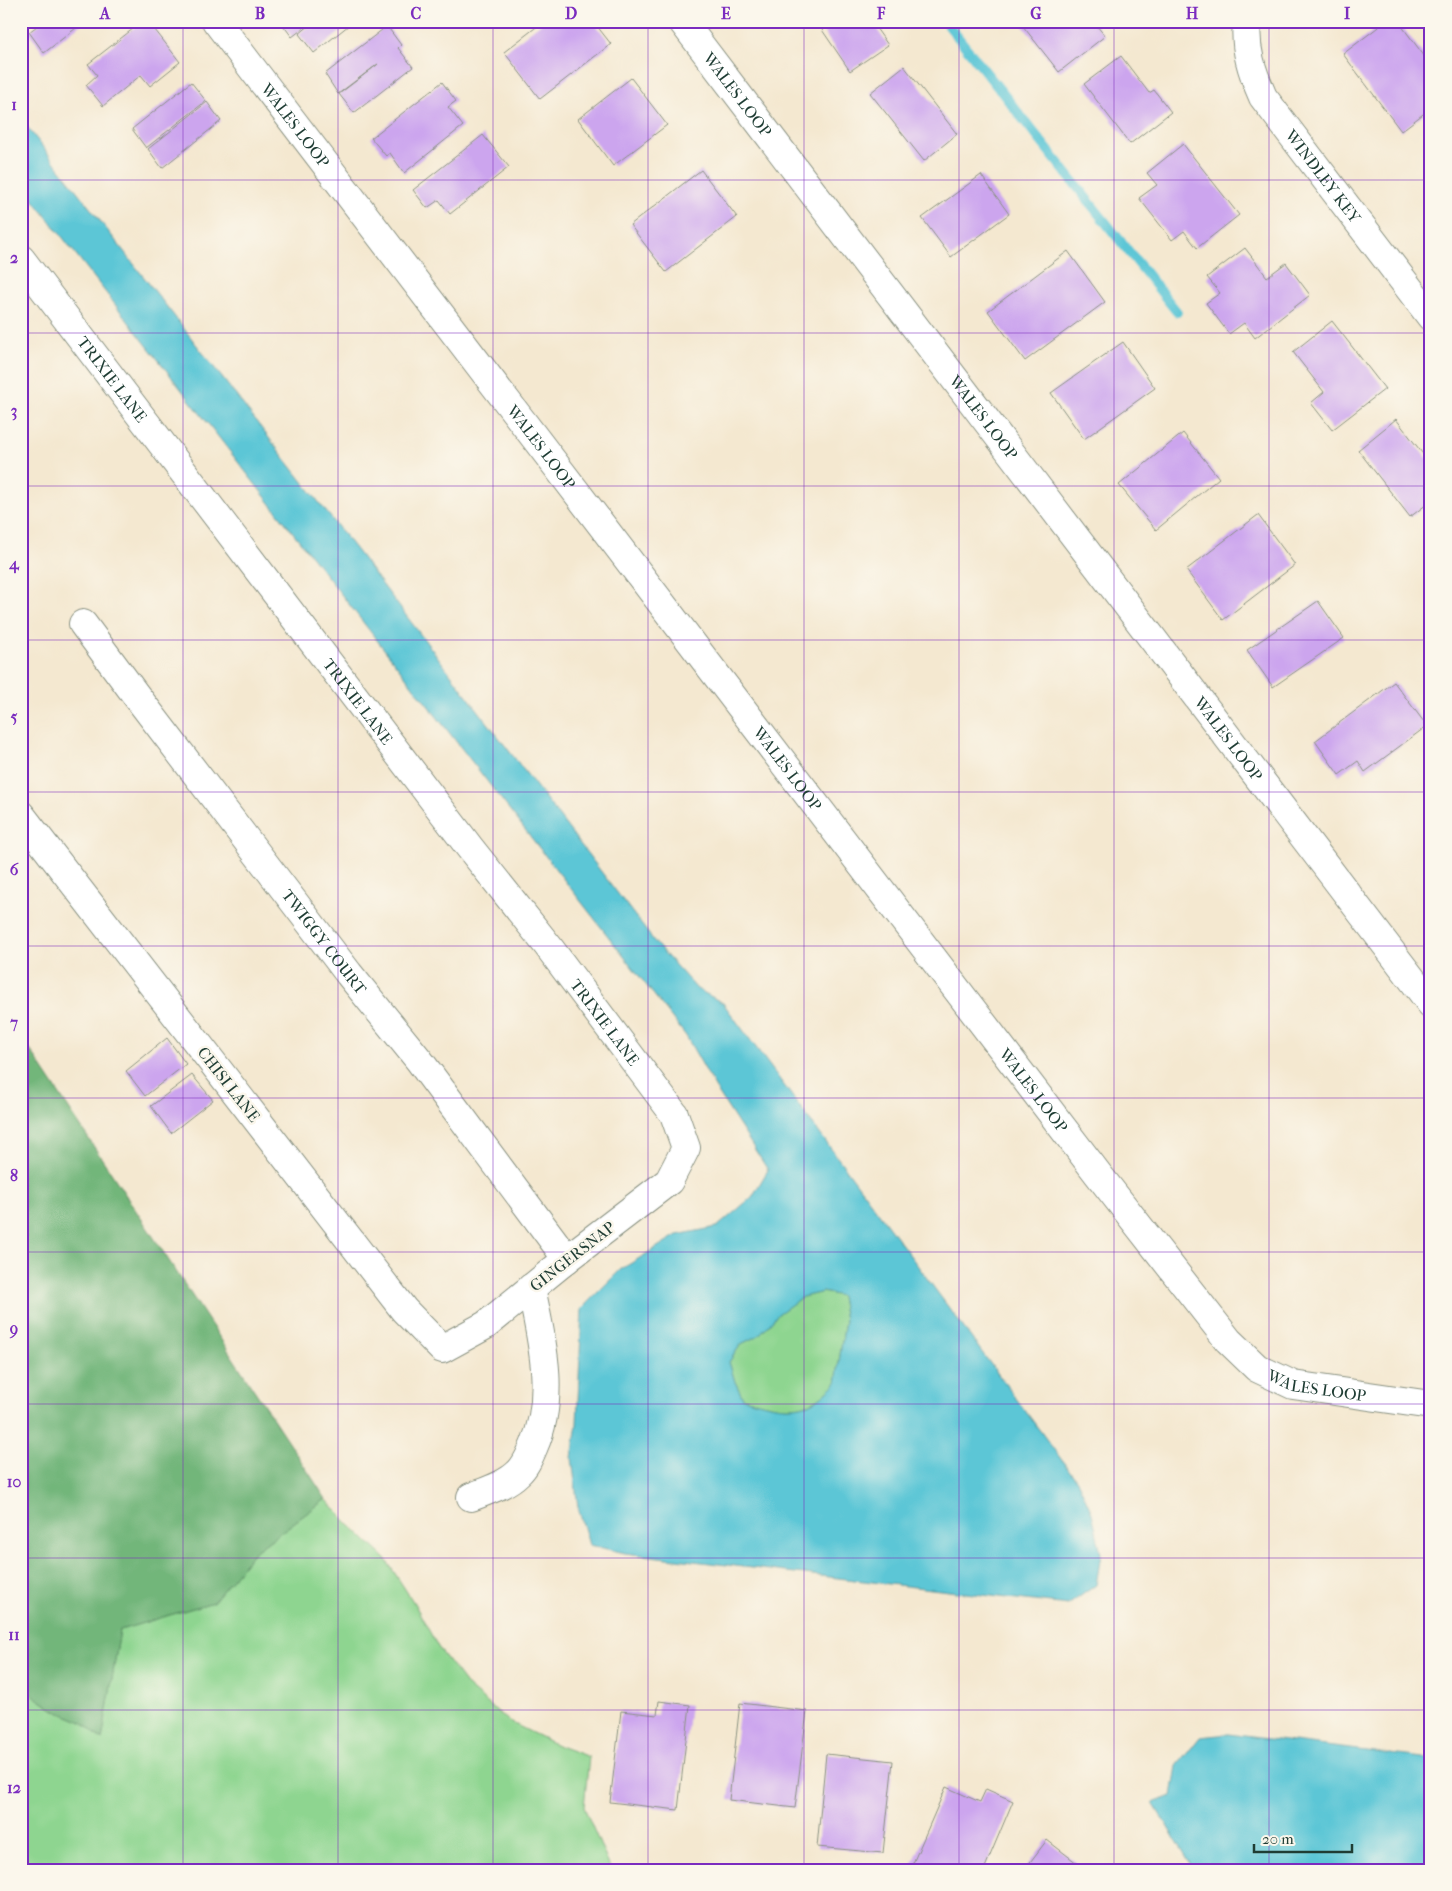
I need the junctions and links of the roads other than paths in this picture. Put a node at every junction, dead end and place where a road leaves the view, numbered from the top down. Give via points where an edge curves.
1 (216, 21) edge
2 (682, 21) edge
3 (1247, 21) edge
4 (21, 259) edge
5 (1431, 317) edge
6 (83, 624) dead end
7 (21, 815) edge
8 (1431, 1004) edge
9 (686, 1148) joint
10 (567, 1259) junction
11 (531, 1288) junction
12 (442, 1349) joint
13 (1431, 1405) edge
14 (471, 1497) dead end

1 - 13 street, WALES LOOP via 1228,1340 1257,1368 1293,1385
2 - 8 street, WALES LOOP
3 - 5 street, WINDLEY KEY via 1250,65 1263,97
4 - 9 street, TRIXIE LANE via 674,1114
6 - 10 street, TWIGGY COURT via 349,974 419,1060
7 - 12 street, CHISI LANE via 404,1310
9 - 10 street, GINGERSNAP via 668,1181
10 - 11 street, GINGERSNAP
11 - 12 street, GINGERSNAP via 486,1324
11 - 14 street via 547,1387 540,1434 518,1473 502,1484

